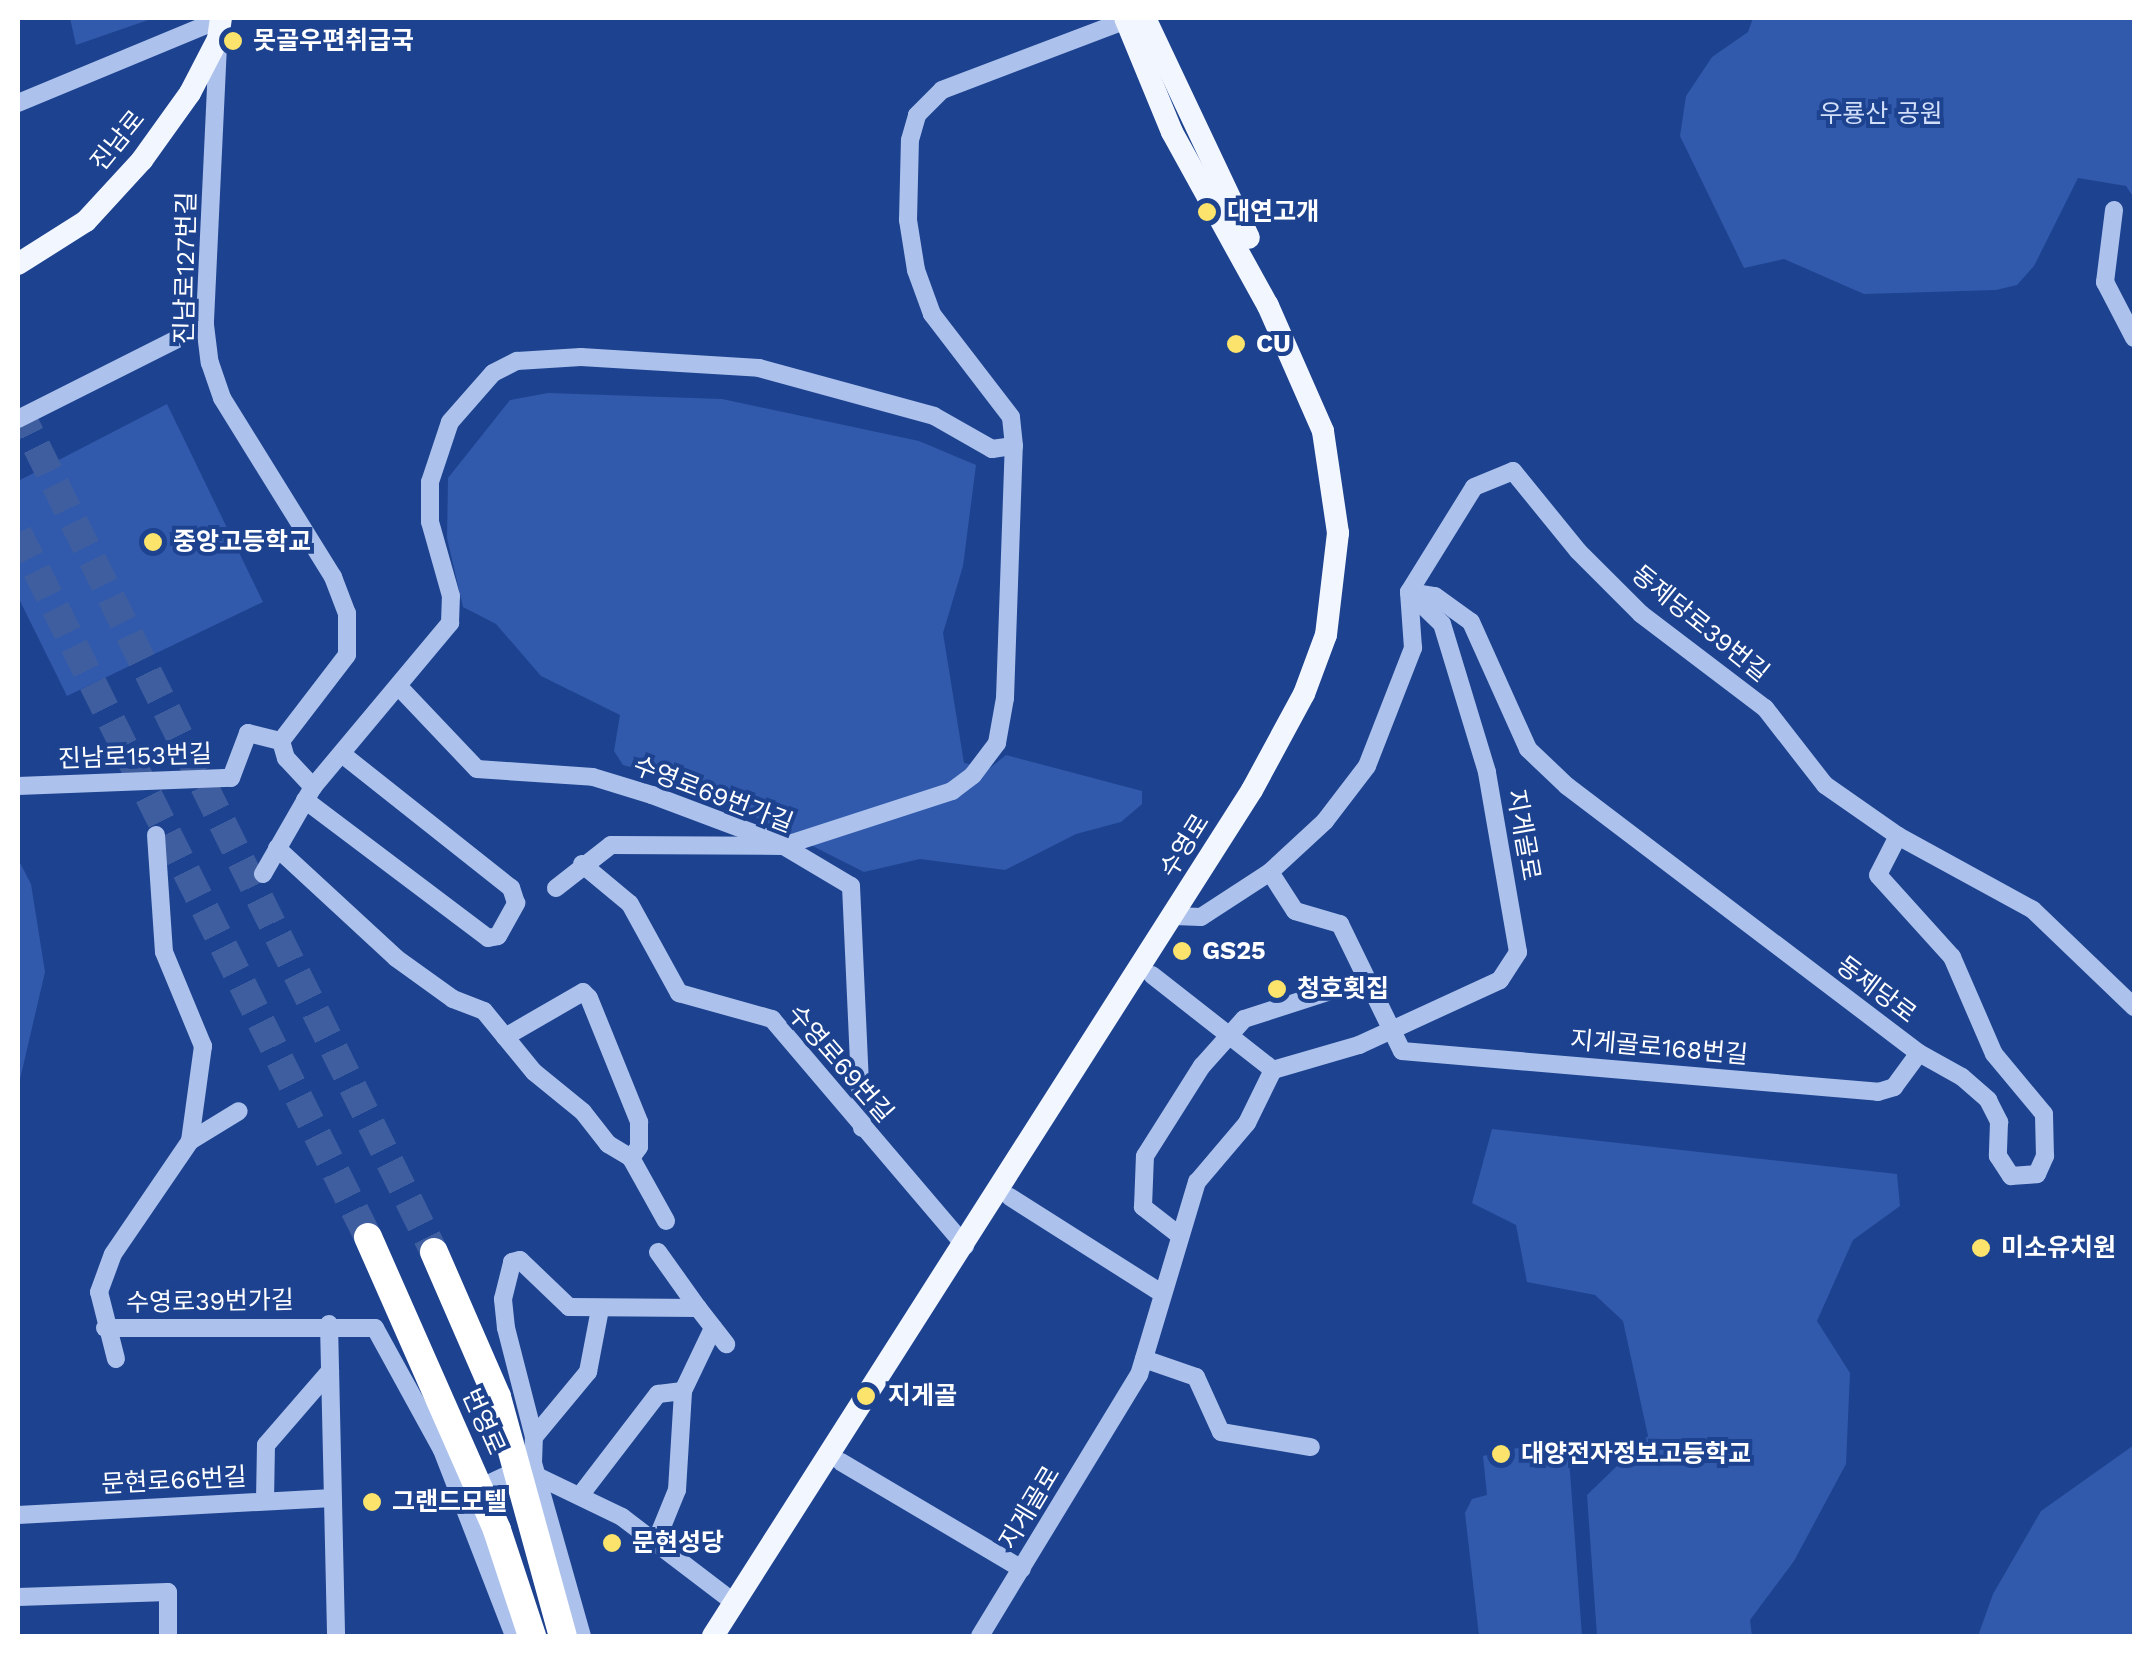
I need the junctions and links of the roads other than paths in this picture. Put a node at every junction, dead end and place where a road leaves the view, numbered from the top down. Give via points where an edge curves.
1 (1132, 18) edge
2 (220, 25) edge
3 (18, 103) edge
4 (2114, 210) dead end
5 (18, 264) edge
6 (204, 325) junction
7 (2134, 338) edge
8 (18, 419) edge
9 (1014, 446) junction
10 (1410, 592) junction
11 (401, 689) junction
12 (281, 742) junction
13 (342, 754) junction
14 (18, 786) edge
15 (309, 794) junction
16 (156, 836) dead end
17 (1898, 836) junction
18 (783, 846) junction
19 (278, 848) junction
20 (582, 864) junction
21 (1270, 872) junction
22 (262, 874) dead end
23 (556, 888) dead end
24 (1180, 918) junction
25 (1152, 975) junction
26 (1365, 980) junction
27 (2134, 1007) edge
28 (1391, 1030) junction
29 (1229, 1034) junction
30 (505, 1037) junction
31 (1918, 1053) junction
32 (1273, 1070) junction
33 (239, 1112) dead end
34 (862, 1128) junction
35 (190, 1141) junction
36 (631, 1158) junction
37 (1010, 1197) junction
38 (666, 1221) dead end
39 (1179, 1236) junction
40 (368, 1237) tunnel mouth
41 (965, 1246) junction
42 (434, 1252) tunnel mouth
43 (658, 1252) dead end
44 (1161, 1293) junction
45 (698, 1308) junction
46 (600, 1309) junction
47 (330, 1324) junction
48 (105, 1328) junction
49 (713, 1328) junction
50 (726, 1344) dead end
51 (116, 1359) dead end
52 (1144, 1359) junction
53 (330, 1371) junction
54 (682, 1391) junction
55 (534, 1436) junction
56 (1311, 1446) dead end
57 (841, 1462) junction
58 (536, 1470) junction
59 (582, 1493) junction
60 (461, 1497) junction
61 (333, 1498) junction
62 (265, 1501) junction
63 (18, 1515) edge
64 (657, 1539) junction
65 (1022, 1569) junction
66 (18, 1598) edge
67 (735, 1603) junction
68 (168, 1636) edge
69 (336, 1636) edge
70 (514, 1636) edge
71 (532, 1636) edge
72 (563, 1636) edge
73 (582, 1636) edge
74 (713, 1636) edge
75 (729, 1636) edge
76 (980, 1636) edge

1 - 9 street via 942,90 917,115 906,168 916,270 932,314 1011,417
1 - 24 main road, 수영로 via 1332,412 1352,514 1345,610 1328,672 1280,769
2 - 3 street
2 - 5 main road, 진남로 via 190,93 142,160 86,222
2 - 6 street, 진남로127번길
4 - 7 street via 2105,282
6 - 8 street
6 - 12 street, 진남로127번길 via 222,398 333,578 347,613 346,654 330,685 287,726
9 - 11 street via 992,448 934,416 760,368 581,356 517,361 472,393 436,453 430,522 452,596 450,623
9 - 18 street via 1014,584 997,743 952,791
10 - 17 street, 동제당로39번길 via 1474,487 1513,471 1641,614 1764,708 1825,785
10 - 21 street via 1412,648 1367,766 1325,821
10 - 28 street, 지게골로 via 1442,624 1487,772 1518,952 1500,980
10 - 31 street, 동제당로 via 1435,596 1472,622 1528,749 1566,786
11 - 13 street
11 - 18 street, 수영로69번가길 via 477,769 593,777
12 - 14 street, 진남로153번길 via 248,734 231,778
12 - 15 street
13 - 15 street
13 - 15 street via 511,888 516,904 498,936 488,938
15 - 19 street
16 - 35 street via 164,952 203,1046
17 - 27 street via 2033,910
17 - 31 street, 동제당로 via 1878,875 1952,957 1994,1054 2044,1114 2046,1156 2037,1174 2011,1176 1998,1156 1999,1122 1988,1100
18 - 20 street via 611,845
18 - 34 street, 수영로69번가길 via 851,886
19 - 22 street
19 - 30 street via 396,958 453,999 476,1004
20 - 23 street
20 - 34 street, 수영로69번길 via 630,904 679,993 772,1019
21 - 24 street
21 - 26 street via 1296,911 1340,924
24 - 25 main road, 수영로
24 - 41 main road, 수영로
25 - 29 street
25 - 37 main road, 수영로
26 - 28 street
26 - 29 street via 1324,998 1272,1005
28 - 31 street, 지게골로168번길 via 1402,1051 1878,1092 1894,1087
28 - 32 street, 지게골로
29 - 32 street
29 - 39 street via 1145,1156 1144,1207
30 - 36 street via 608,1144
30 - 36 street via 577,994 590,998 638,1122 639,1147
32 - 39 street, 지게골로 via 1247,1124 1197,1182
33 - 35 street, 수영로39번가길
34 - 41 street, 수영로69번길
35 - 48 street, 수영로39번가길 via 104,1273 99,1292
36 - 38 street
37 - 44 street
37 - 57 main road, 수영로
39 - 44 street, 지게골로
40 - 71 highway, 번영로, bridge via 497,1530
41 - 67 main road, 수영로
42 - 72 highway, 번영로, bridge via 497,1397
43 - 45 street
44 - 52 street, 지게골로
45 - 46 street
45 - 49 street
46 - 55 street via 588,1372
46 - 55 street via 569,1307 520,1260 512,1262 503,1298 506,1328
47 - 48 street, 수영로39번가길
47 - 53 street, 수영로39번가길
47 - 60 street via 362,1324 386,1340
48 - 51 street, 수영로39번가길
49 - 50 street
49 - 54 street
52 - 56 street via 1196,1377 1221,1432
52 - 65 street, 지게골로
53 - 61 street, 수영로39번가길
53 - 62 street via 266,1444
54 - 59 street via 658,1394
54 - 64 street via 677,1490
55 - 58 street
57 - 65 street
57 - 75 main road, 수영로
58 - 59 street
58 - 60 street
58 - 73 street
59 - 64 street
60 - 70 street
61 - 62 street, 문현로66번길
61 - 69 street, 수영로39번가길
62 - 63 street, 문현로66번길
64 - 67 street
65 - 76 street, 지게골로
66 - 68 street via 168,1592
67 - 74 main road, 수영로

